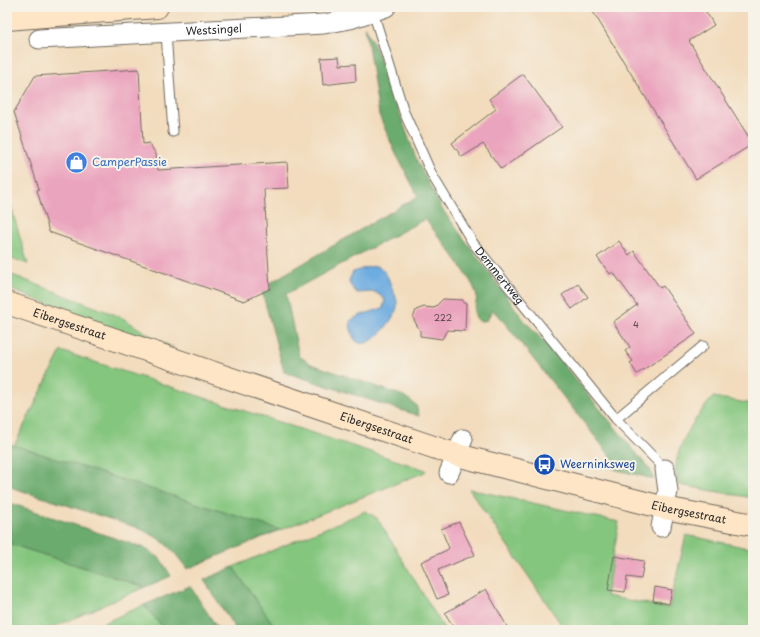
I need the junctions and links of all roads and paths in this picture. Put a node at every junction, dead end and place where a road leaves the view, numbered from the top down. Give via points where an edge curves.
1 (158, 7) edge
2 (379, 10) edge
3 (7, 19) edge
4 (166, 33) junction
5 (39, 39) dead end
6 (173, 132) dead end
7 (7, 303) edge
8 (703, 346) dead end
9 (616, 420) junction
10 (665, 469) joint
11 (663, 518) junction
12 (753, 525) edge

1 - 3 main road
2 - 4 street, Westsingel via 324,24
2 - 9 lane, Demmertweg via 404,112 432,175 473,243
4 - 5 street, Westsingel
4 - 6 lane
7 - 11 main road, Eibergsestraat via 456,456
8 - 9 lane
9 - 10 lane, Demmertweg
10 - 11 street, Demmertweg via 668,491
11 - 12 main road, Eibergsestraat

